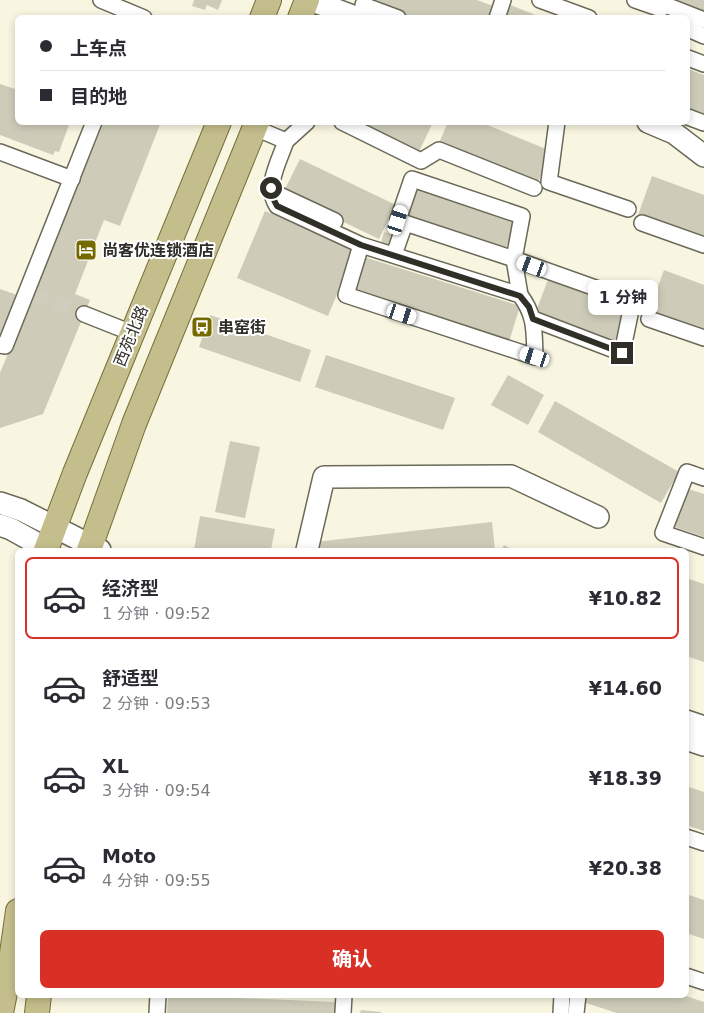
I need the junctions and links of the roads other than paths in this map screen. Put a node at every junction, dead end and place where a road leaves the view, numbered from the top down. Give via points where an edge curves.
1 (101, 0) edge
2 (269, 0) edge
3 (308, 0) edge
4 (365, 0) edge
5 (503, 0) edge
6 (540, 0) edge
7 (635, 0) edge
8 (661, 11) edge
9 (135, 15) edge
10 (263, 15) edge
11 (301, 15) edge
12 (350, 15) edge
13 (390, 15) edge
14 (498, 15) edge
15 (582, 15) edge
16 (680, 15) edge
17 (690, 17) edge
18 (704, 20) edge
19 (690, 30) edge
20 (704, 36) edge
21 (690, 59) edge
22 (704, 64) edge
23 (690, 118) edge
24 (704, 122) edge
25 (93, 125) edge
26 (218, 125) edge
27 (256, 125) edge
28 (304, 125) edge
29 (348, 125) edge
30 (557, 125) edge
31 (655, 125) edge
32 (286, 141) junction
33 (700, 150) edge
34 (0, 152) edge
35 (72, 179) junction
36 (534, 188) dead end
37 (628, 209) dead end
38 (404, 222) junction
39 (642, 223) dead end
40 (362, 240) junction
41 (704, 245) edge
42 (394, 255) junction
43 (514, 259) junction
44 (520, 296) junction
45 (84, 314) tunnel mouth
46 (533, 319) junction
47 (649, 319) dead end
48 (132, 333) junction
49 (704, 338) edge
50 (0, 344) edge
51 (704, 478) edge
52 (0, 503) edge
53 (598, 517) dead end
54 (0, 525) edge
55 (55, 526) junction
56 (704, 547) edge
57 (45, 548) edge
58 (47, 548) edge
59 (91, 548) edge
60 (93, 548) edge
61 (307, 548) edge
62 (689, 722) edge
63 (704, 727) edge
64 (689, 740) edge
65 (704, 745) edge
66 (689, 838) edge
67 (704, 843) edge
68 (15, 932) edge
69 (689, 977) edge
70 (704, 982) edge
71 (39, 998) edge
72 (158, 998) edge
73 (344, 998) edge
74 (562, 998) edge
75 (578, 998) edge
76 (1, 1013) edge
77 (37, 1013) edge
78 (157, 1013) edge
79 (343, 1013) edge
80 (561, 1013) edge
81 (576, 1013) edge

1 - 9 street
2 - 10 main road
3 - 11 main road
3 - 12 street
4 - 13 street via 363,5
5 - 14 street
6 - 15 street
7 - 8 street
8 - 16 street
17 - 18 street
19 - 20 street
21 - 22 street
23 - 24 street
25 - 35 street
26 - 48 main road, 西苑北路
27 - 32 street
27 - 60 main road via 134,424
28 - 32 street
29 - 36 street via 421,161 439,150
30 - 37 street via 549,182
31 - 33 street
32 - 40 street via 273,178 272,191 277,206
34 - 35 street
35 - 50 street via 30,293 4,346
38 - 42 street
38 - 43 street
38 - 43 street via 398,220 412,180 522,216
39 - 41 street
40 - 42 street
40 - 46 street via 346,295 535,357
42 - 44 street
43 - 44 street
43 - 46 street via 621,298 632,305 622,353
44 - 46 street
45 - 48 street
47 - 49 street
48 - 55 main road, 西苑北路
51 - 56 street via 687,472 663,533
52 - 55 street
53 - 61 street via 512,476 324,478
54 - 57 street
55 - 58 main road, 西苑北路
55 - 59 street
62 - 63 street
64 - 65 street
66 - 67 street
68 - 76 main road
69 - 70 street
71 - 77 main road
72 - 78 street
73 - 79 street
74 - 80 street
75 - 81 street

